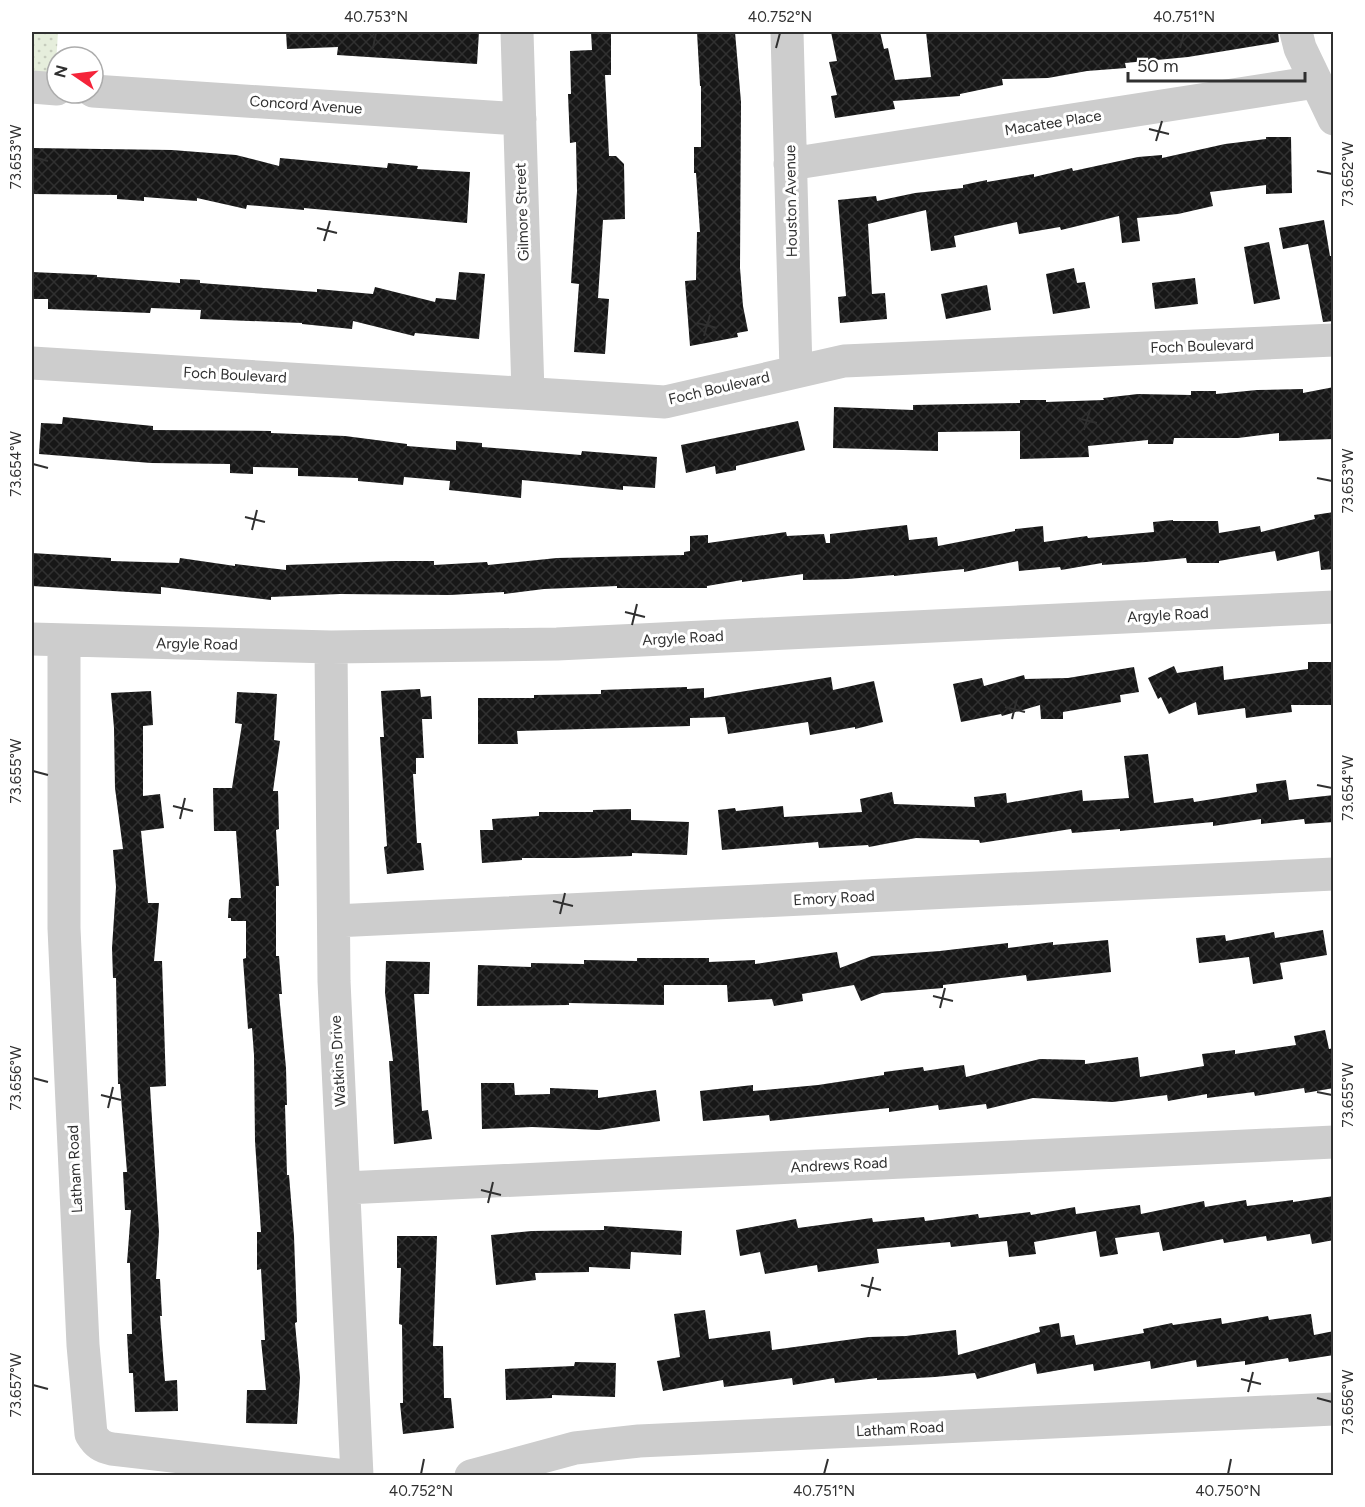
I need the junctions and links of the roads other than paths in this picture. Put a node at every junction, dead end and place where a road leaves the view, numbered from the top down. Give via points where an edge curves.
1 (518, 32) edge
2 (787, 32) edge
3 (1296, 32) edge
4 (1316, 82) junction
5 (105, 92) edge
6 (520, 119) junction
7 (1334, 119) edge
8 (790, 164) junction
9 (1334, 340) edge
10 (32, 363) edge
11 (796, 371) junction
12 (528, 393) junction
13 (1334, 607) edge
14 (32, 639) edge
15 (64, 641) junction
16 (331, 647) junction
17 (1334, 874) edge
18 (334, 921) junction
19 (1334, 1142) edge
20 (345, 1188) junction
21 (1334, 1409) edge
22 (482, 1474) edge
23 (345, 1476) edge
24 (357, 1476) edge

1 - 6 street, Gilmore Street
2 - 8 street, Houston Avenue
3 - 4 street
4 - 7 street
4 - 8 street, Macatee Place
5 - 6 street, Concord Avenue
6 - 12 street, Gilmore Street
8 - 11 street, Houston Avenue
9 - 11 street, Foch Boulevard via 844,362
10 - 12 street, Foch Boulevard
11 - 12 street, Foch Boulevard via 665,402
13 - 16 street, Argyle Road via 557,644
14 - 15 street, Argyle Road
15 - 16 street, Argyle Road
15 - 23 street, Latham Road via 64,928 83,1345 91,1434 95,1442 112,1449
16 - 18 street, Watkins Drive
17 - 18 street, Emory Road
18 - 20 street, Watkins Drive
19 - 20 street, Andrews Road
20 - 24 street, Watkins Drive
21 - 22 street, Latham Road via 639,1441 575,1448

